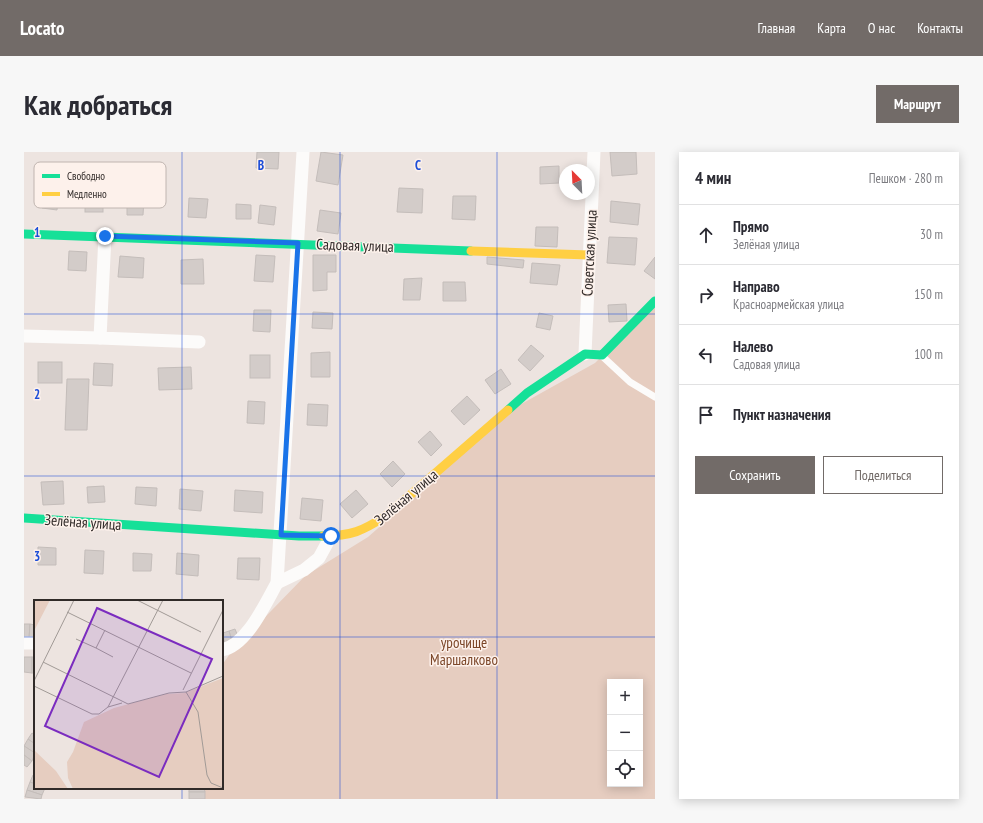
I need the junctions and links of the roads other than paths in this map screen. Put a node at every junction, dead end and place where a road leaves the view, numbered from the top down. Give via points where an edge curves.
1 (303, 152) edge
2 (594, 152) edge
3 (24, 234) edge
4 (105, 236) junction
5 (298, 243) junction
6 (589, 255) junction
7 (655, 301) edge
8 (24, 336) edge
9 (100, 338) junction
10 (199, 342) dead end
11 (585, 354) junction
12 (602, 356) junction
13 (655, 397) edge
14 (24, 518) edge
15 (281, 535) junction
16 (331, 536) junction
17 (277, 583) junction
18 (223, 650) edge

1 - 5 street
2 - 6 street, Советская улица
3 - 4 street, Садовая улица
4 - 5 street, Садовая улица
4 - 9 street
5 - 6 street, Садовая улица
5 - 15 street
6 - 11 street, Советская улица
7 - 12 street
8 - 9 street
9 - 10 street
11 - 12 street
11 - 16 street, Зелёная улица via 527,393 386,516 364,530 344,536
12 - 13 lane via 630,382
14 - 15 street, Зелёная улица
15 - 16 street, Зелёная улица
15 - 17 street
16 - 17 street via 319,558 304,570
17 - 18 street via 247,633 230,648

